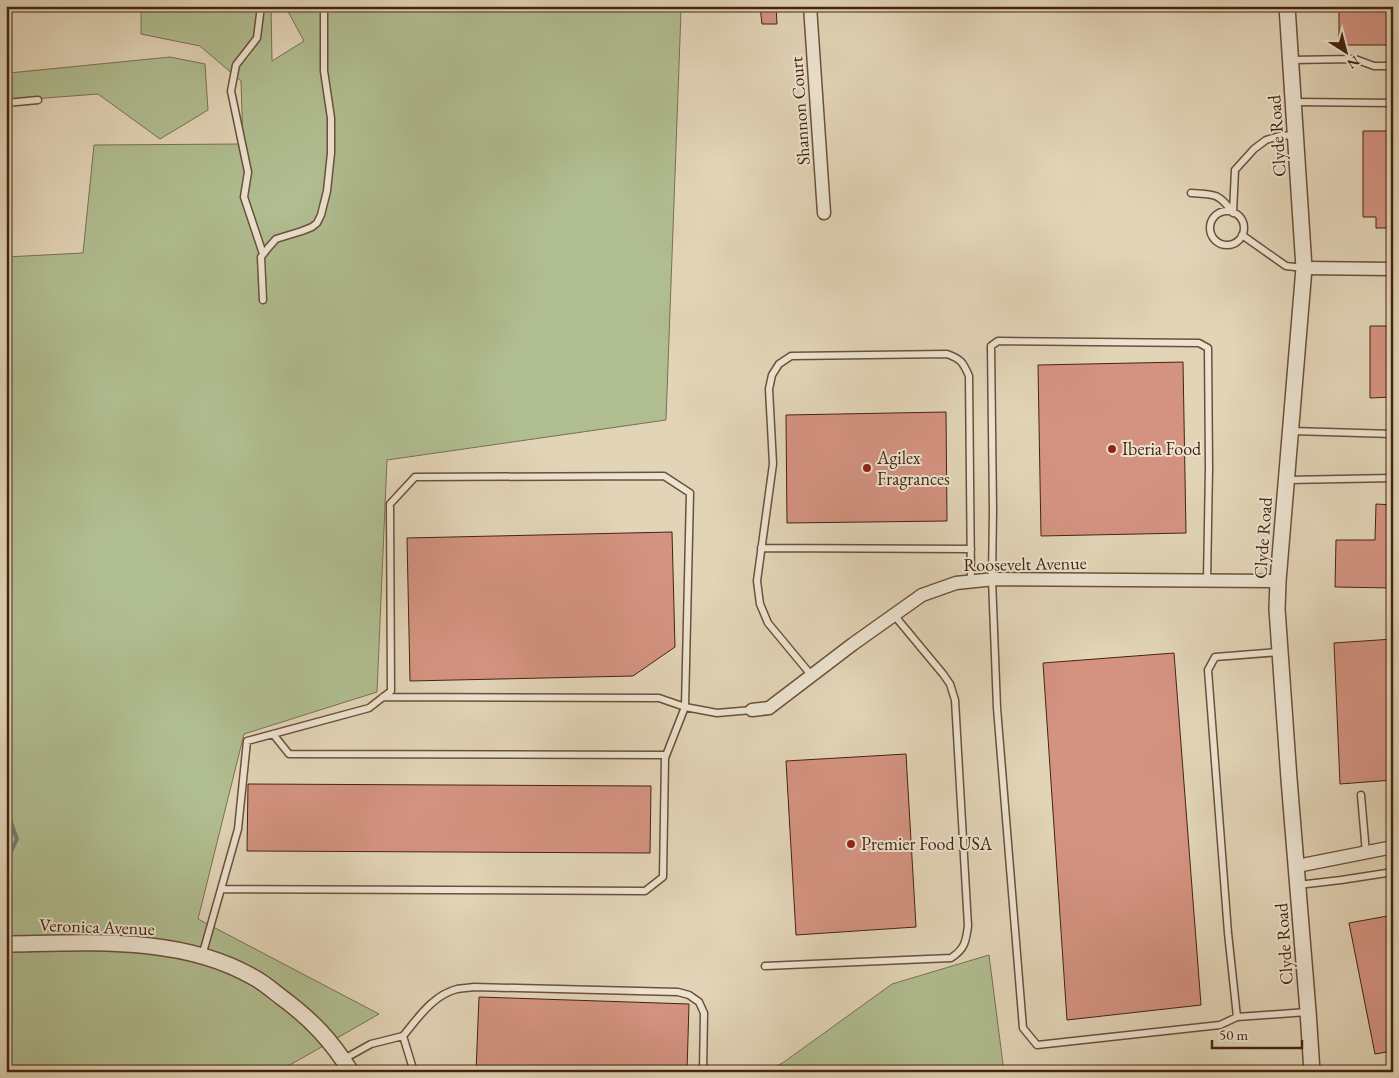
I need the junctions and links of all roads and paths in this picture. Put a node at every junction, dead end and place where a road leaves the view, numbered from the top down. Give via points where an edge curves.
1 (261, 6) edge
2 (324, 6) edge
3 (810, 6) edge
4 (1287, 6) edge
5 (1291, 60) junction
6 (1393, 66) edge
7 (38, 100) dead end
8 (6, 102) edge
9 (1294, 102) junction
10 (1393, 103) edge
11 (1296, 135) junction
12 (1191, 193) dead end
13 (824, 213) dead end
14 (1233, 213) junction
15 (1242, 235) junction
16 (263, 254) junction
17 (1304, 268) junction
18 (1393, 269) edge
19 (263, 300) dead end
20 (1290, 431) junction
21 (1393, 434) edge
22 (1393, 478) edge
23 (1286, 480) junction
24 (761, 548) junction
25 (970, 549) junction
26 (992, 579) junction
27 (1207, 581) junction
28 (1278, 581) junction
29 (971, 582) junction
30 (894, 615) junction
31 (1280, 652) junction
32 (812, 676) junction
33 (383, 697) junction
34 (685, 707) junction
35 (752, 710) joint
36 (273, 734) junction
37 (666, 755) junction
38 (1361, 795) dead end
39 (1393, 848) edge
40 (1366, 853) junction
41 (1297, 866) junction
42 (1393, 872) edge
43 (1298, 885) junction
44 (222, 889) junction
45 (6, 944) edge
46 (202, 956) junction
47 (765, 966) dead end
48 (1308, 1011) junction
49 (1237, 1017) junction
50 (403, 1036) junction
51 (347, 1066) edge
52 (414, 1072) edge
53 (703, 1072) edge
54 (1312, 1072) edge

1 - 16 lane via 256,38 236,65 231,90 248,172 244,197
2 - 16 lane via 324,71 331,118 327,191 321,215 312,227 276,239
3 - 13 street, Shannon Court
4 - 5 street, Clyde Road
5 - 6 lane via 1355,59 1374,66
5 - 9 street, Clyde Road
7 - 8 lane
9 - 10 lane
9 - 11 street, Clyde Road
11 - 14 lane via 1266,140 1235,170
11 - 17 street, Clyde Road
12 - 14 lane via 1210,194 1224,200
14 - 15 lane via 1244,225
14 - 15 lane via 1228,211 1217,215 1211,224 1211,235 1218,243 1229,245 1235,244
15 - 17 lane via 1286,266
16 - 19 lane
17 - 18 street
17 - 20 street, Clyde Road
20 - 21 lane
20 - 23 street, Clyde Road
22 - 23 lane
23 - 28 street, Clyde Road
24 - 25 lane
24 - 25 lane via 772,464 769,389 779,364 791,356 947,354 960,359 969,376
24 - 32 lane via 757,582 760,604 768,623
25 - 29 lane
26 - 27 street, Roosevelt Avenue
26 - 27 lane via 991,346 998,341 1008,341 1199,343 1208,348
26 - 29 street, Roosevelt Avenue
26 - 49 lane via 997,708 1023,1028 1037,1045 1220,1025
27 - 28 street, Roosevelt Avenue
28 - 31 street, Clyde Road
29 - 30 street, Roosevelt Avenue via 956,582 922,595
30 - 32 street, Roosevelt Avenue
30 - 47 lane via 943,674 955,700 967,939 958,954 951,958
31 - 41 street, Clyde Road
31 - 49 lane via 1214,657 1208,670
32 - 35 street, Roosevelt Avenue via 769,708
33 - 34 lane via 658,698
33 - 34 lane via 391,690 390,504 415,477 664,476 690,493
33 - 36 lane via 368,708
34 - 35 lane via 717,713
34 - 37 lane
36 - 37 lane via 289,754
36 - 44 lane via 247,741 238,829
37 - 44 lane via 663,877 645,891
38 - 40 lane
39 - 40 street
40 - 41 street
41 - 43 street, Clyde Road
42 - 43 lane
43 - 48 street, Clyde Road
44 - 46 lane
45 - 46 street, Veronica Avenue via 107,943 168,948
46 - 51 street, Veronica Avenue via 254,977 296,1008 318,1028
48 - 49 lane
48 - 54 street, Clyde Road
50 - 51 lane via 371,1044
50 - 52 lane
50 - 53 lane via 430,1005 443,994 458,989 678,992 699,1002 704,1013

